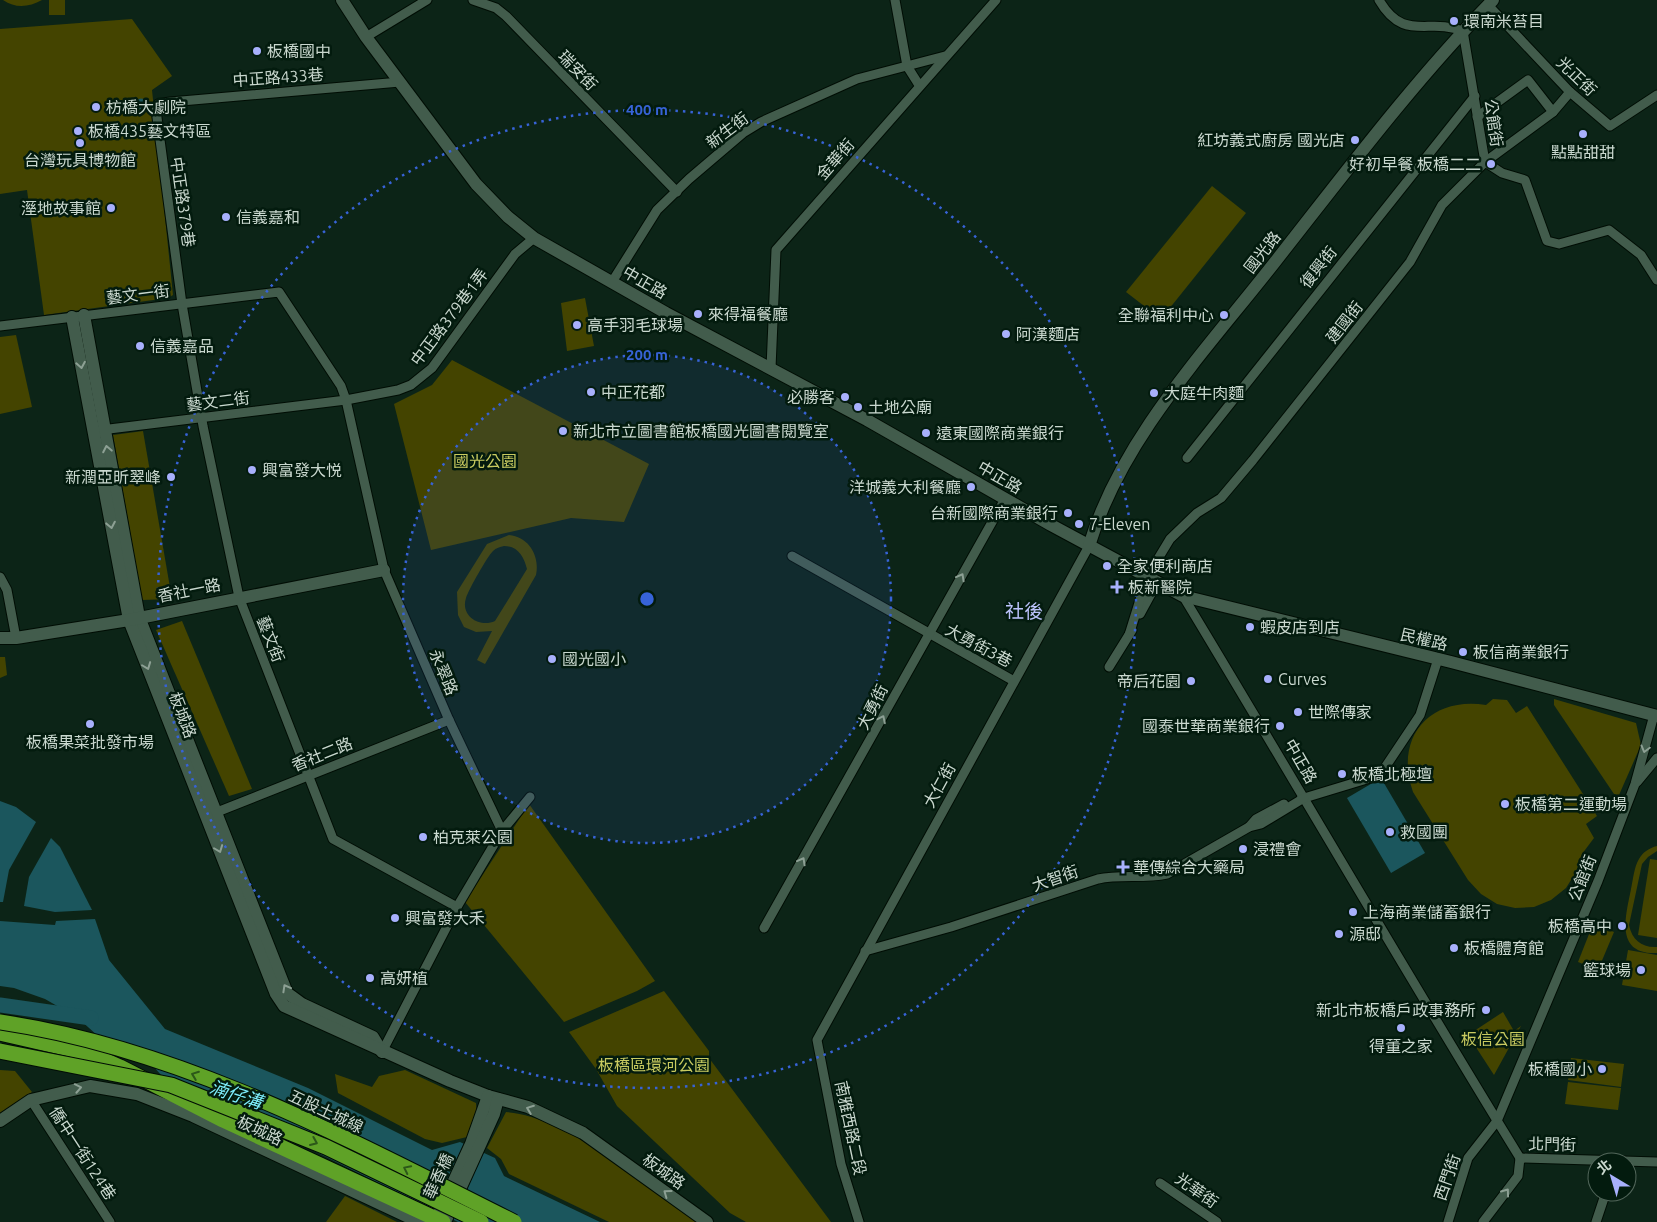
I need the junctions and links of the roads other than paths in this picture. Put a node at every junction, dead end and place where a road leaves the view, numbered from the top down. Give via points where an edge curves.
1 (342, 0) edge
2 (427, 0) edge
3 (473, 0) edge
4 (894, 0) edge
5 (996, 0) edge
6 (1378, 0) edge
7 (1490, 2) edge
8 (1463, 31) junction
9 (366, 37) junction
10 (945, 56) junction
11 (907, 66) junction
12 (400, 82) junction
13 (919, 85) junction
14 (1570, 92) junction
15 (1657, 95) edge
16 (1475, 96) junction
17 (158, 104) joint
18 (1553, 112) junction
19 (1477, 117) junction
20 (1485, 162) junction
21 (676, 192) junction
22 (534, 238) junction
23 (1657, 280) edge
24 (612, 282) junction
25 (279, 292) joint
26 (182, 304) junction
27 (78, 316) junction
28 (0, 326) edge
29 (771, 368) junction
30 (346, 400) junction
31 (202, 419) junction
32 (98, 431) junction
33 (1187, 458) dead end
34 (1005, 499) junction
35 (1089, 546) junction
36 (792, 556) dead end
37 (384, 570) junction
38 (0, 577) edge
39 (1152, 579) junction
40 (1184, 596) junction
41 (239, 597) junction
42 (134, 618) junction
43 (929, 635) junction
44 (0, 638) edge
45 (16, 638) junction
46 (1438, 659) junction
47 (1110, 667) dead end
48 (1014, 681) junction
49 (1655, 715) edge
50 (448, 720) junction
51 (1657, 758) edge
52 (308, 776) junction
53 (1635, 784) junction
54 (530, 796) dead end
55 (1304, 798) junction
56 (211, 815) junction
57 (502, 831) junction
58 (457, 907) junction
59 (764, 928) dead end
60 (865, 951) junction
61 (0, 1022) edge
62 (0, 1033) edge
63 (817, 1040) joint
64 (0, 1043) edge
65 (0, 1051) edge
66 (382, 1052) junction
67 (86, 1058) junction
68 (493, 1097) junction
69 (31, 1100) junction
70 (193, 1116) junction
71 (0, 1121) edge
72 (1497, 1121) junction
73 (1520, 1158) junction
74 (1587, 1160) edge
75 (1637, 1162) edge
76 (1657, 1162) edge
77 (1160, 1183) dead end
78 (1603, 1202) edge
79 (1488, 1220) edge
80 (440, 1221) edge
81 (110, 1222) edge
82 (419, 1222) edge
83 (481, 1222) edge
84 (514, 1222) edge
85 (707, 1222) edge
86 (859, 1222) edge
87 (1217, 1222) edge
88 (1448, 1222) edge
89 (1596, 1222) edge

1 - 9 street, 中正路
2 - 9 street
3 - 21 street, 瑞安街 via 496,8 506,16
4 - 11 street
5 - 10 street, 金華街
6 - 8 street via 1392,17 1404,25 1453,27
7 - 8 street, 國光路
7 - 14 street, 光正街
8 - 16 street, 公館街
8 - 35 street, 國光路 via 1362,150 1202,354 1133,448
9 - 12 street, 中正路
10 - 11 street, 新生街
10 - 13 street, 金華街
11 - 13 street
11 - 21 street, 新生街 via 857,78 761,122 743,133
12 - 17 street, 中正路433巷
12 - 22 street, 中正路 via 476,184
13 - 29 street, 金華街 via 776,250
14 - 15 street, 光正街 via 1610,126
14 - 18 street, 建國街
16 - 19 street, 公館街
16 - 33 street, 復興街
17 - 26 street, 中正路379巷 via 156,110
18 - 19 street via 1528,80
18 - 20 street, 建國街
19 - 20 street, 公館街
20 - 23 street, 公館街 via 1502,173 1525,180 1546,241 1559,244 1609,230 1640,255
20 - 39 street, 建國街 via 1442,205 1410,262 1253,460 1221,498 1197,513 1170,539
21 - 24 street, 新生街 via 658,210
22 - 24 street, 中正路
22 - 30 street, 中正路379巷1弄 via 515,254 422,378 398,390
24 - 29 street, 中正路
25 - 26 street, 藝文一街
25 - 30 street, 永翠路 via 341,386
26 - 27 street, 藝文一街
26 - 31 street, 藝文街
27 - 28 street, 藝文一街
27 - 32 street, 板城路
29 - 34 street, 中正路
30 - 31 street, 藝文二街
30 - 37 street, 永翠路
31 - 32 street, 藝文二街
31 - 41 street, 藝文街
32 - 42 street, 板城路
34 - 35 street, 中正路
43 -> 34 street, 大勇街
35 - 39 street, 中正路
35 - 48 street, 大仁街
36 - 43 street, 大勇街3巷
37 - 41 street, 香社一路
37 - 50 street, 永翠路
38 - 45 street via 7,590
39 - 40 street, 中正路
39 - 47 street, 建國街 via 1129,635
40 - 46 street, 民權路
40 - 55 street, 中正路
41 - 42 street, 香社一路
41 - 52 street, 藝文街
42 - 45 street, 香社一路
42 - 56 street, 板城路
43 - 48 street, 大勇街3巷
59 -> 43 street, 大勇街
44 - 45 street, 香社一路
46 - 49 street, 民權路
46 - 55 street, 大智街 via 1420,715 1380,775
48 - 60 street, 大仁街
49 -> 53 street
50 - 52 street, 香社二路
50 - 57 street, 永翠路
51 - 53 street
52 - 56 street, 香社二路
52 - 58 street, 藝文街 via 334,839
53 - 72 street, 公館街 via 1598,881
54 - 57 street
55 - 60 street, 大智街 via 1167,874 1098,879 952,927
55 - 72 street, 中正路
56 - 66 street, 板城路 via 268,977 284,1006
57 - 58 street
58 - 66 street
60 - 63 street, 大仁街
84 -> 61 highway, 五股土城線, bridge via 314,1123 235,1090 145,1056 76,1037
62 - 67 highway
63 - 86 street, 南雅西路二段 via 841,1164
64 - 67 highway
65 -> 83 highway, 五股土城線, bridge via 171,1085 326,1147
66 - 68 street, 板城路
67 - 70 highway
67 - 80 highway via 120,1067 223,1120
68 - 80 street, 華香橋, bridge via 475,1146
85 -> 68 street, 板城路 via 583,1133 528,1107
69 -> 70 street, 板城路 via 90,1086 137,1094
69 - 71 street, 板城路
69 - 81 street, 僑中一街124巷
70 - 82 street, 板城路
72 - 73 street, 北門街
72 - 88 street, 西門街 via 1468,1158
73 - 74 street, 北門街
79 -> 73 street via 1518,1176
75 - 76 street, 北門街
77 - 87 street, 光華街
78 - 89 street

